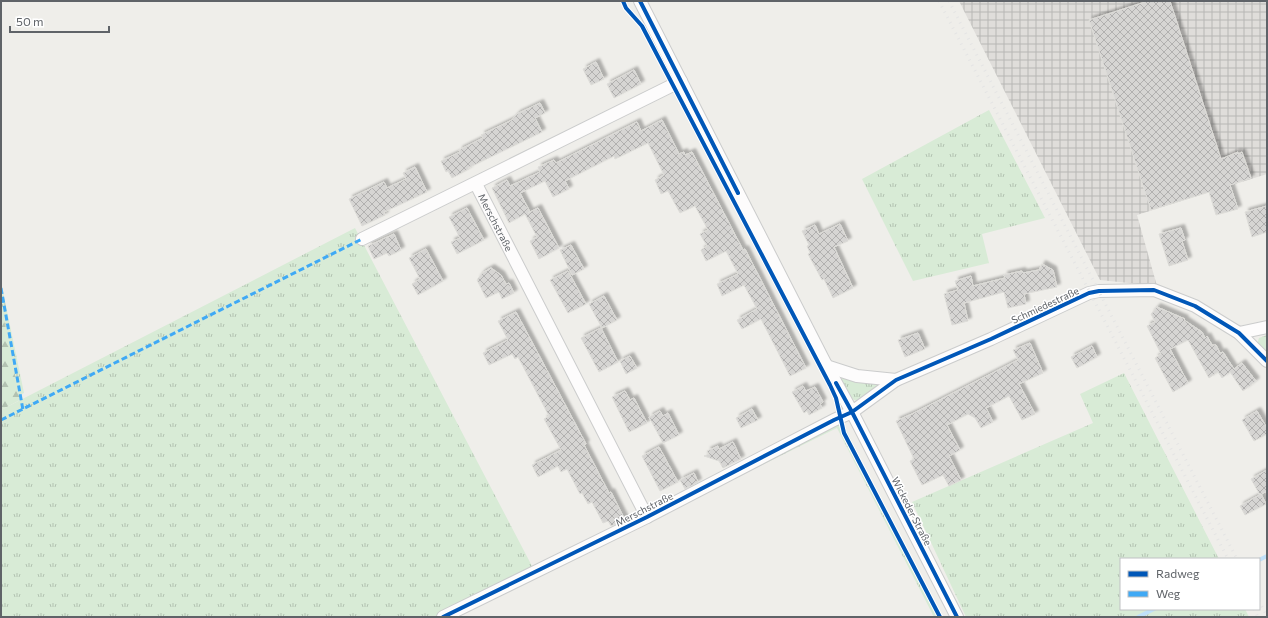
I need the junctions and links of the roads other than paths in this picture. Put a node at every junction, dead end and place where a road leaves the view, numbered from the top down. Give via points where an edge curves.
1 (640, 1) edge
2 (681, 81) junction
3 (476, 184) junction
4 (362, 239) dead end
5 (1267, 327) edge
6 (1239, 333) junction
7 (1267, 361) edge
8 (826, 366) junction
9 (896, 380) junction
10 (852, 412) junction
11 (647, 517) junction
12 (443, 617) edge
13 (957, 617) edge

1 - 2 street, Wickeder Straße
2 - 3 street, Merschstraße
2 - 8 street, Wickeder Straße
3 - 4 street, Merschstraße
3 - 11 street, Merschstraße
5 - 6 street
6 - 7 street, Schmiedestraße
6 - 9 street, Schmiedestraße via 1195,306 1154,290 1099,291 1089,293
8 - 9 street via 857,376
8 - 10 street, Wickeder Straße
9 - 10 street, Schmiedestraße
10 - 11 street, Merschstraße
10 - 13 street, Wickeder Straße
11 - 12 street, Merschstraße

